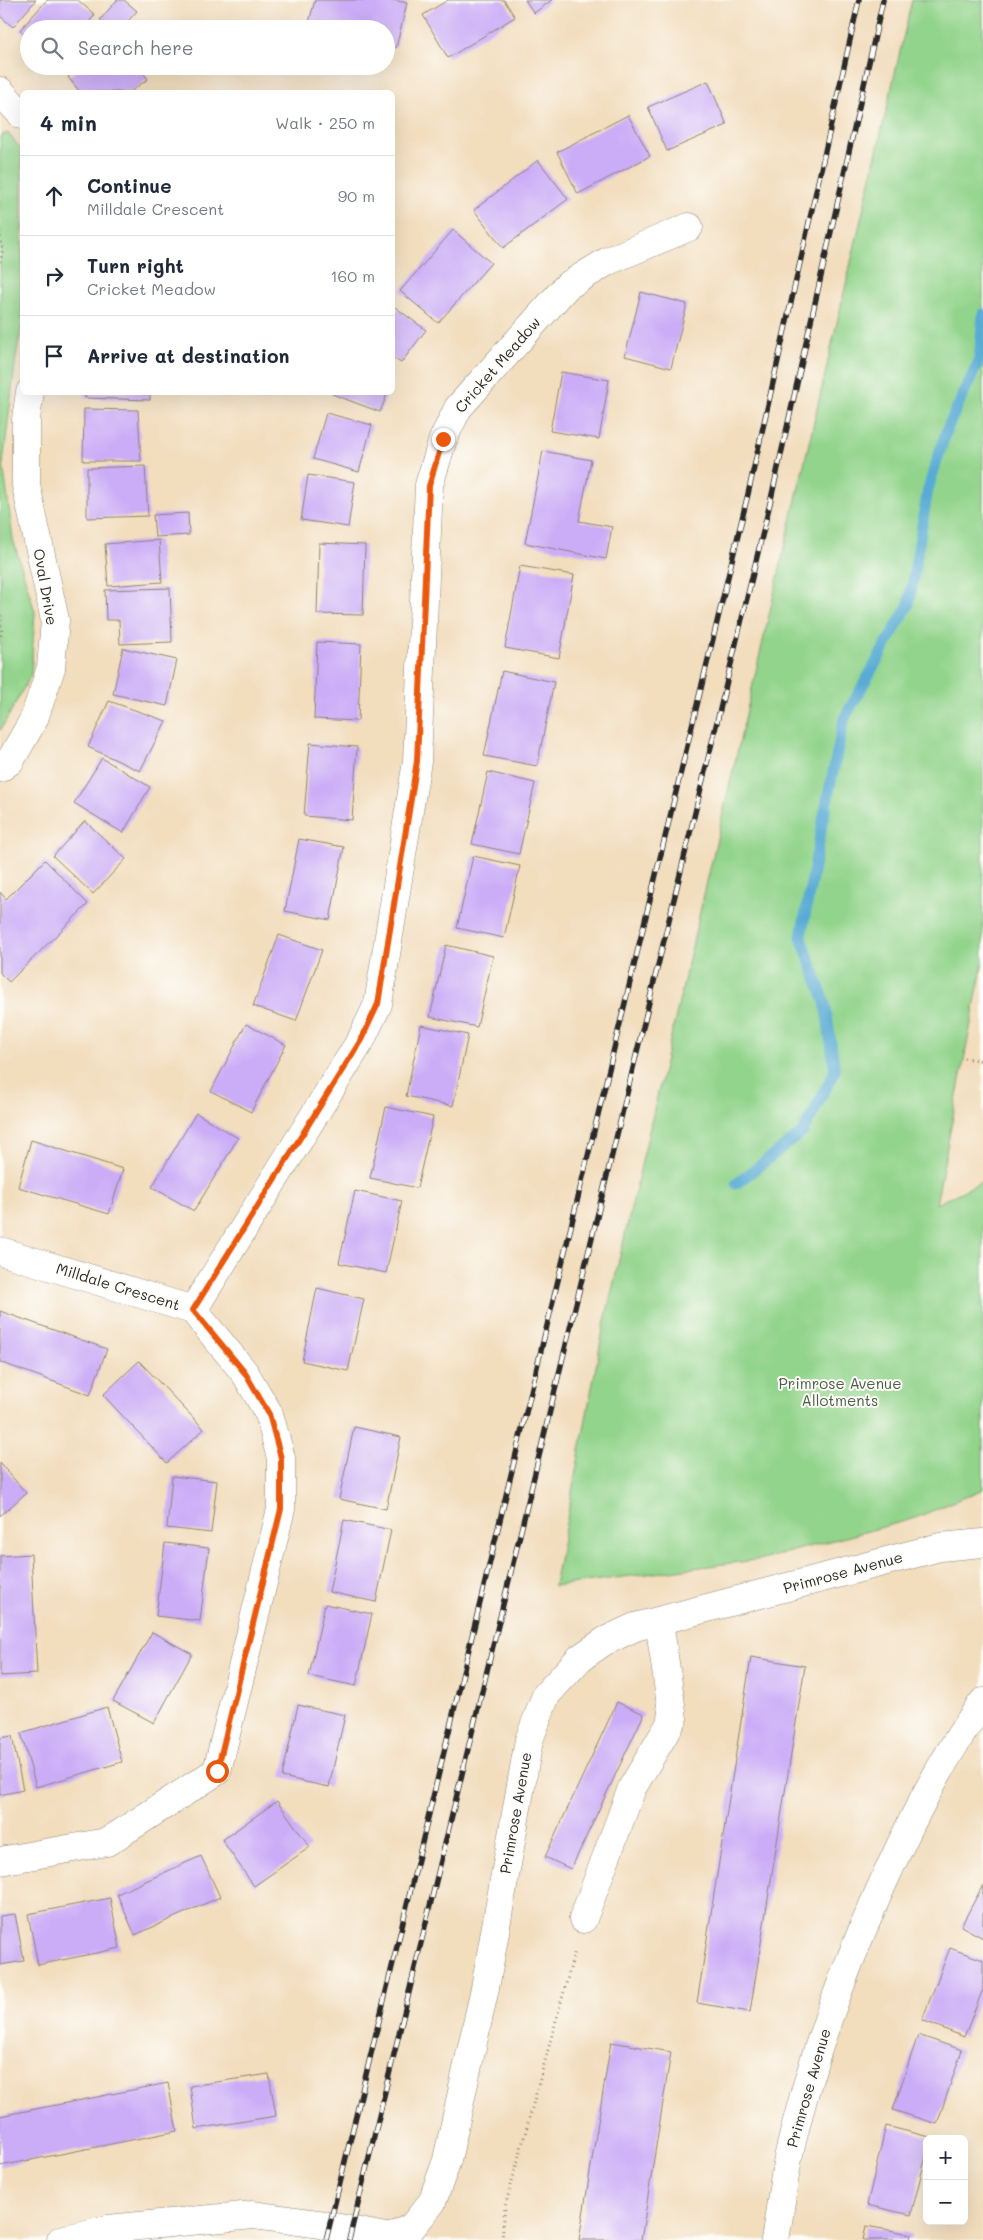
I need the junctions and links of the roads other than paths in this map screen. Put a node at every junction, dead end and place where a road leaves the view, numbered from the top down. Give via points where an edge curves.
1 (0, 91) edge
2 (20, 113) edge
3 (689, 227) dead end
4 (30, 395) edge
5 (0, 768) edge
6 (0, 1251) edge
7 (193, 1310) junction
8 (983, 1543) edge
9 (659, 1621) junction
10 (983, 1702) edge
11 (0, 1860) edge
12 (583, 1919) road end
13 (61, 2240) edge
14 (775, 2240) edge

1 - 2 street
3 - 7 street, Cricket Meadow via 608,262 567,286 458,408 443,439 429,486 417,761 378,1004 361,1040
4 - 5 street, Oval Drive via 26,419 26,486 55,620 52,668 34,719 10,761
6 - 7 street, Milldale Crescent
7 - 11 street, Milldale Crescent via 245,1373 269,1414 281,1458 281,1509 217,1771 106,1842
8 - 9 street, Primrose Avenue via 940,1547
9 - 12 street via 673,1719 632,1788
9 - 13 street, Primrose Avenue via 635,1627 605,1641 580,1658 546,1695 529,1740 485,1988 446,2160 432,2202 412,2227 390,2238 319,2224 253,2216 108,2229
10 - 14 street, Primrose Avenue via 965,1727 906,1832 850,1958 789,2154

